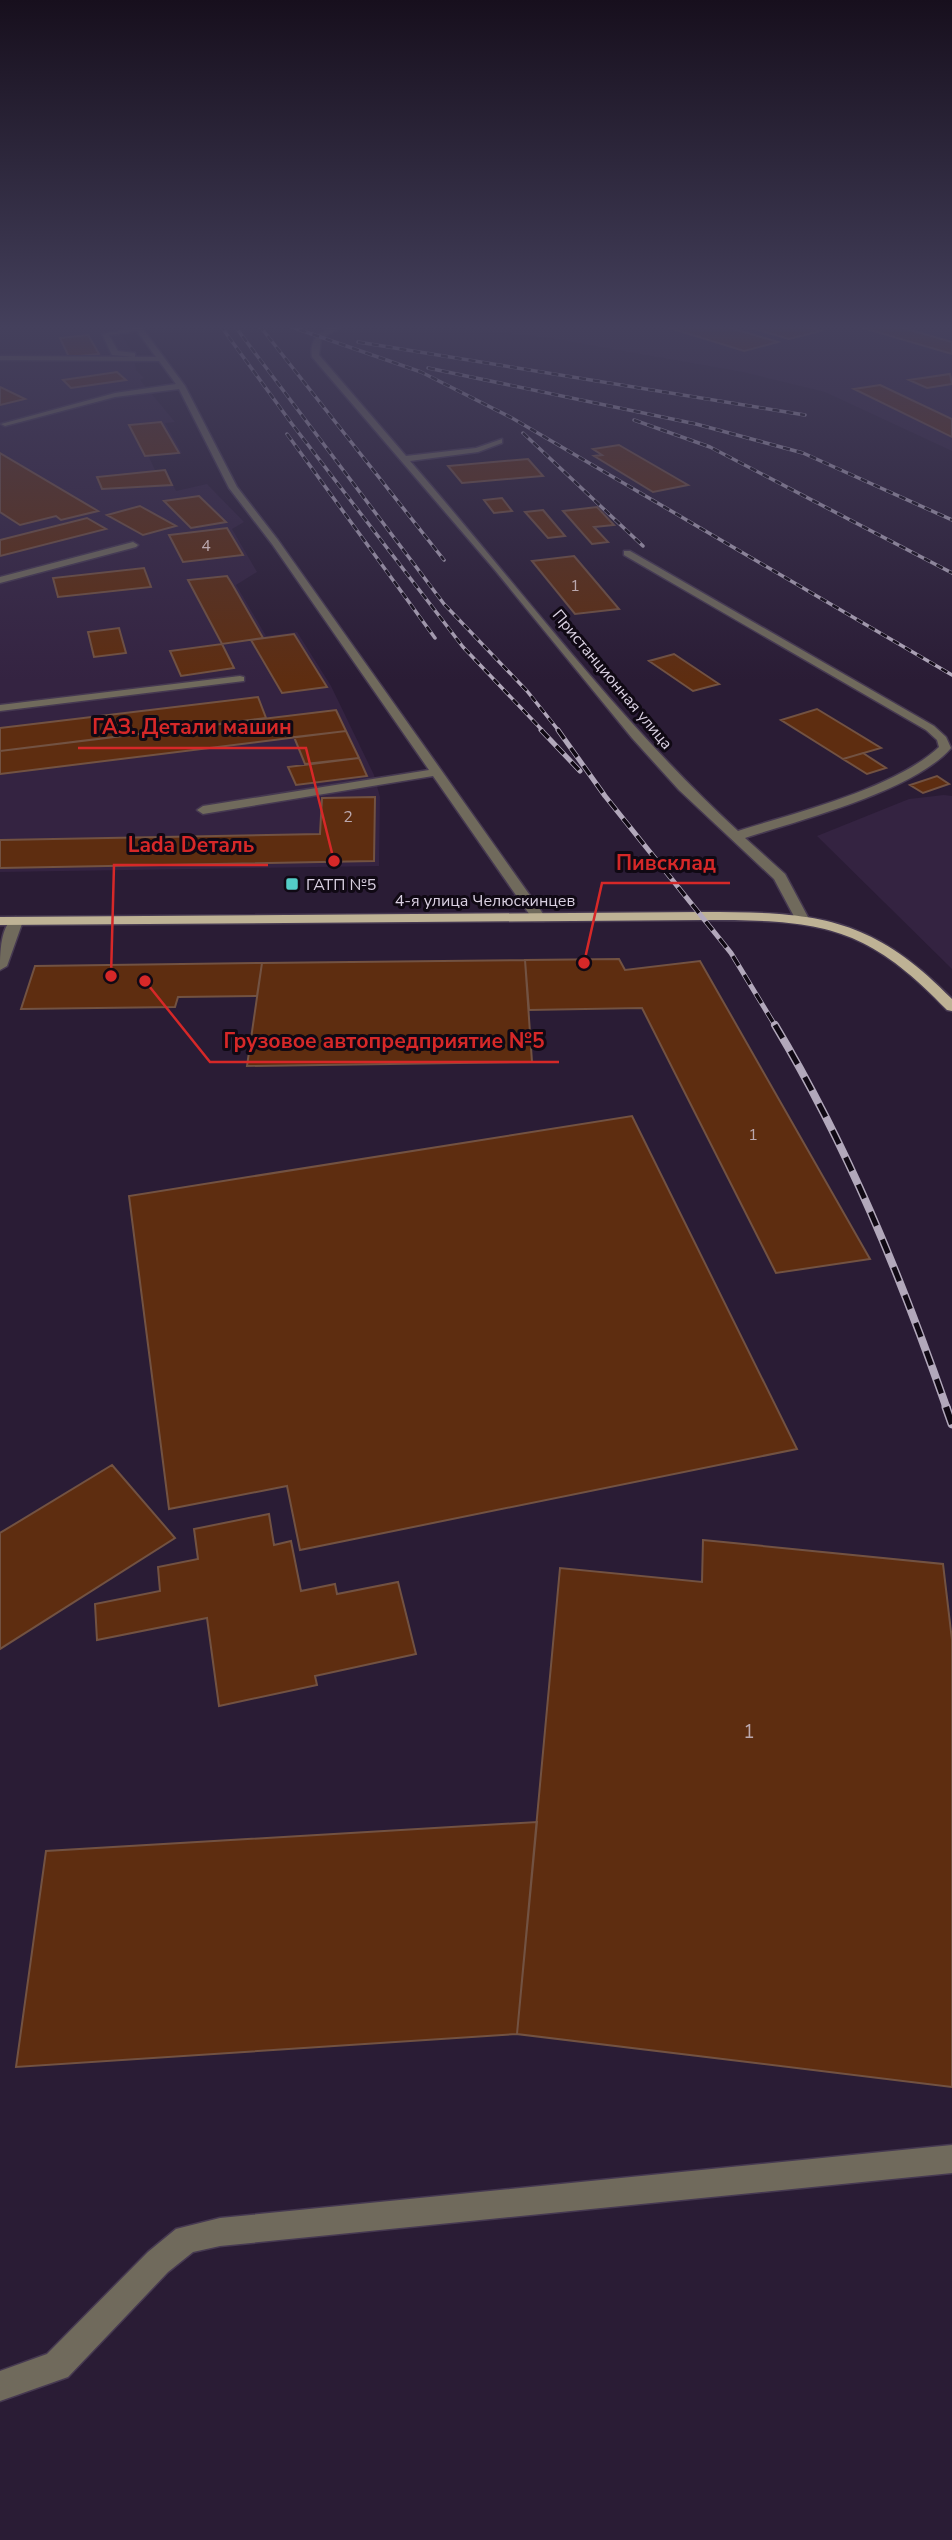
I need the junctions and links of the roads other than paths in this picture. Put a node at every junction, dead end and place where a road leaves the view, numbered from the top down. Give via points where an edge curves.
1 (210, 444) edge
2 (390, 444) edge
3 (493, 444) edge
4 (403, 459) junction
5 (132, 545) dead end
6 (627, 553) dead end
7 (0, 580) edge
8 (240, 680) dead end
9 (0, 708) edge
10 (438, 772) junction
11 (203, 810) dead end
12 (737, 836) junction
13 (539, 918) junction
14 (802, 919) junction
15 (16, 920) junction
16 (0, 921) edge
17 (0, 966) edge
18 (952, 1007) edge
19 (952, 2159) edge
20 (0, 2386) edge

1 - 10 street via 233,488
2 - 4 street, Пристанционная улица
3 - 4 street via 478,450
4 - 12 street, Пристанционная улица via 636,736
5 - 7 street
6 - 12 street via 942,739 945,748 939,758 901,778
8 - 9 street
10 - 11 street
10 - 13 street
12 - 14 street, Пристанционная улица via 780,877
13 - 14 main road, 4-я улица Челюскинцев
13 - 15 main road, 4-я улица Челюскинцев
14 - 18 main road via 885,948
15 - 16 main road, 4-я улица Челюскинцев
15 - 17 street
19 - 20 street via 186,2239 57,2366

